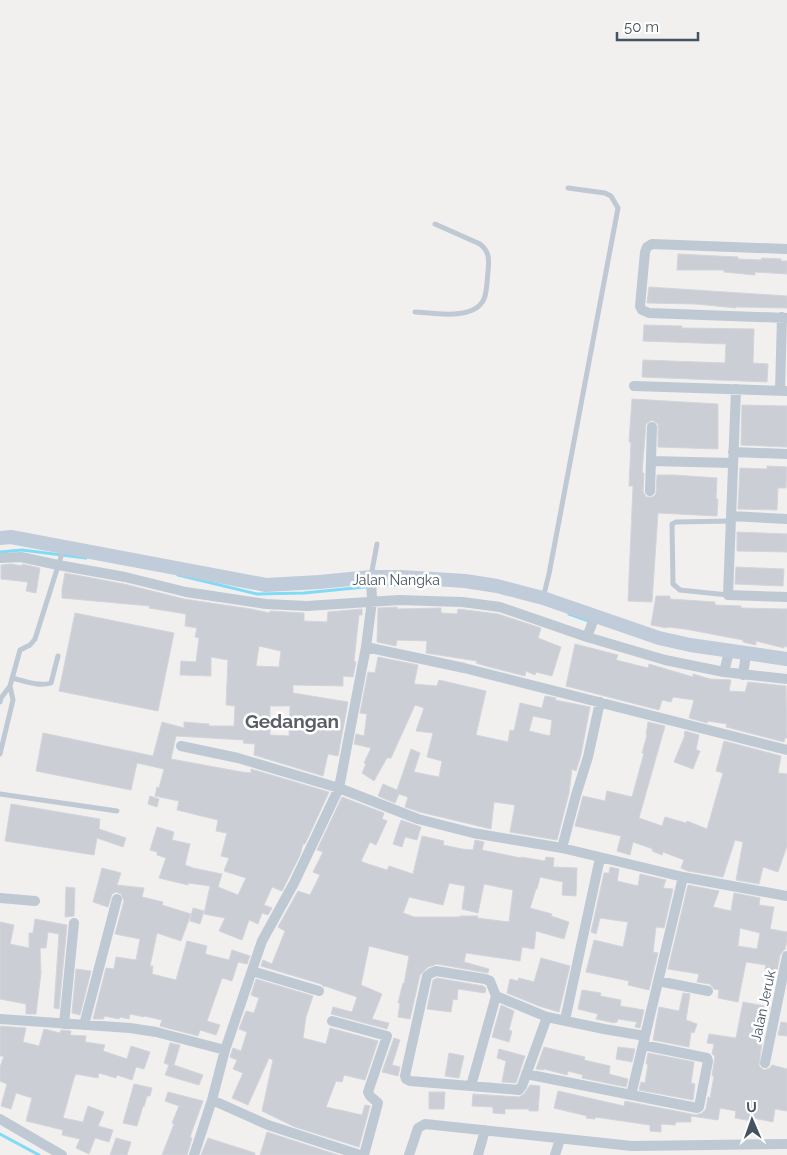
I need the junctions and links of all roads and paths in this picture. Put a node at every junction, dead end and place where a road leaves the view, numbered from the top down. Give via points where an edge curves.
1 (568, 188) dead end
2 (435, 224) dead end
3 (787, 249) edge
4 (416, 312) dead end
5 (784, 318) edge
6 (634, 386) dead end
7 (736, 389) junction
8 (783, 390) edge
9 (652, 427) dead end
10 (733, 452) junction
11 (787, 454) edge
12 (651, 461) junction
13 (733, 463) junction
14 (650, 491) dead end
15 (731, 519) junction
16 (787, 519) edge
17 (0, 538) edge
18 (377, 544) dead end
19 (64, 548) junction
20 (0, 558) edge
21 (58, 564) junction
22 (372, 590) junction
23 (728, 595) junction
24 (787, 597) edge
25 (543, 598) junction
26 (594, 618) junction
27 (587, 636) junction
28 (366, 647) junction
29 (728, 653) junction
30 (745, 655) junction
31 (58, 656) dead end
32 (787, 659) edge
33 (725, 670) junction
34 (744, 673) junction
35 (12, 678) junction
36 (787, 679) edge
37 (10, 686) junction
38 (0, 702) edge
39 (600, 702) junction
40 (181, 746) dead end
41 (787, 750) edge
42 (0, 754) edge
43 (339, 788) junction
44 (0, 794) edge
45 (117, 811) dead end
46 (562, 848) junction
47 (600, 858) junction
48 (684, 876) junction
49 (787, 896) edge
50 (0, 898) edge
51 (116, 899) dead end
52 (35, 901) dead end
53 (74, 923) dead end
54 (787, 956) edge
55 (252, 970) junction
56 (658, 981) junction
57 (708, 991) dead end
58 (319, 992) dead end
59 (496, 996) junction
60 (547, 1017) junction
61 (0, 1019) edge
62 (565, 1020) junction
63 (332, 1021) dead end
64 (64, 1024) junction
65 (84, 1025) junction
66 (644, 1040) junction
67 (225, 1050) junction
68 (765, 1062) dead end
69 (526, 1074) junction
70 (471, 1086) junction
71 (631, 1095) junction
72 (212, 1100) junction
73 (0, 1119) edge
74 (485, 1130) junction
75 (560, 1138) junction
76 (787, 1144) edge
77 (630, 1151) edge
78 (62, 1155) edge
79 (194, 1155) edge
80 (360, 1155) edge
81 (364, 1155) edge
82 (409, 1155) edge
83 (478, 1155) edge
84 (555, 1155) edge

1 - 25 lane via 605,193 611,196 618,208
2 - 4 lane via 486,249 488,272 484,299 464,314
3 - 5 street via 652,244 645,252 640,306 649,313
5 - 8 street
6 - 7 street
7 - 8 street
7 - 10 street
9 - 12 street
10 - 11 street
10 - 13 street
12 - 13 street
12 - 14 street
13 - 15 street
15 - 16 street
15 - 23 street
15 - 23 lane via 672,524 675,587
17 - 19 street, Jalan Nangka via 11,537
18 - 22 lane
19 - 21 lane
19 - 22 street, Jalan Nangka via 266,585 319,582
20 - 21 street via 21,557
21 - 22 street via 186,592 266,604 307,606
21 - 35 lane via 36,639 20,650
22 - 25 street, Jalan Nangka via 401,577 465,581
22 - 27 street via 500,607
22 - 28 street
23 - 24 street
25 - 26 street, Jalan Nangka
26 - 27 street
26 - 29 street, Jalan Nangka via 659,638
27 - 33 street via 665,660
28 - 39 street
28 - 43 street
29 - 30 street, Jalan Nangka
29 - 33 street
30 - 32 street, Jalan Nangka
30 - 34 street
31 - 35 lane via 51,684
33 - 34 street
34 - 36 street
35 - 37 lane
37 - 38 lane
37 - 42 lane via 13,700
39 - 41 street
39 - 46 street
40 - 43 street via 238,758
43 - 46 street via 418,819 473,833
43 - 55 street via 294,883 262,941
44 - 45 lane
46 - 47 street
47 - 48 street
47 - 62 street
48 - 49 street
48 - 56 street
50 - 52 street
51 - 65 street
53 - 64 street
54 - 68 street, Jalan Jeruk
55 - 58 street
55 - 67 street
56 - 57 street
56 - 66 street
59 - 60 street
59 - 70 street
59 - 70 street via 486,979 436,971 427,976 406,1079
60 - 62 street
60 - 69 street
61 - 64 street
62 - 66 street
63 - 81 street via 387,1036 368,1092 378,1102
64 - 65 street
65 - 67 street via 156,1032
66 - 71 street
66 - 71 street via 707,1058 701,1103 697,1108
67 - 72 street
69 - 70 street via 518,1090
69 - 71 street
72 - 79 street
72 - 80 street via 268,1125
73 - 78 street
74 - 75 street
74 - 82 street via 425,1124 418,1128
74 - 83 street
75 - 77 street
75 - 84 street
76 - 77 street

